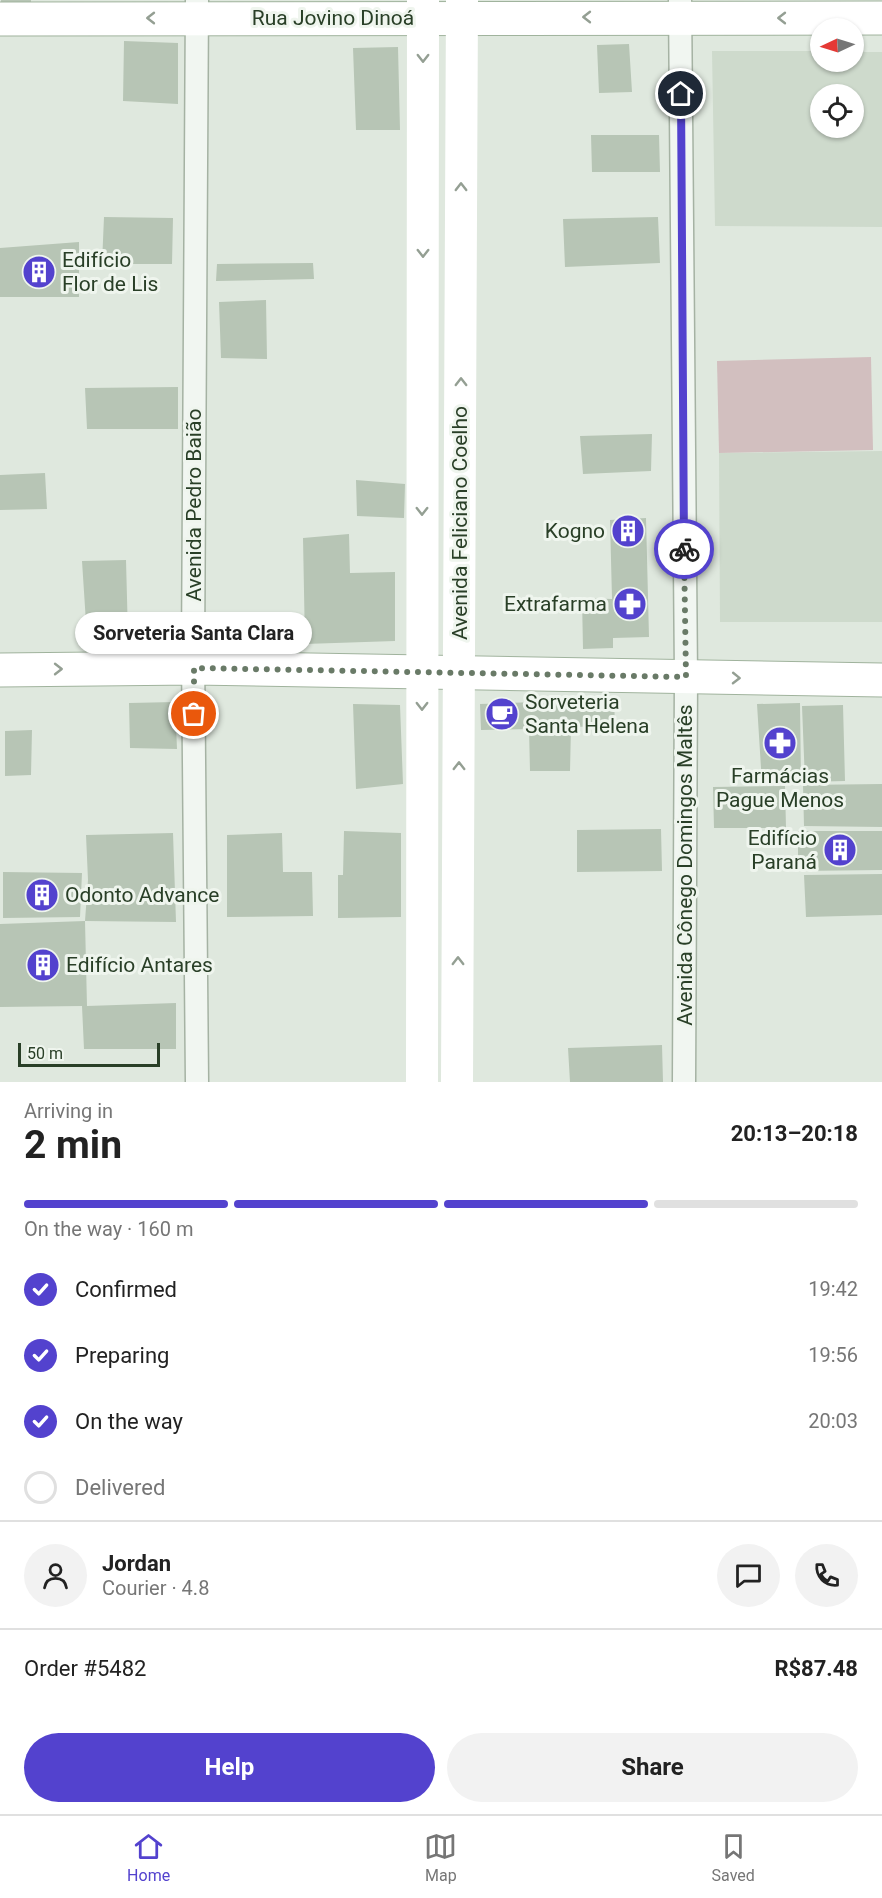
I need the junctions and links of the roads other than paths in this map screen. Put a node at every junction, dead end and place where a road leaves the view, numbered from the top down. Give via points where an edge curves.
1 (462, 8) edge
2 (197, 9) edge
3 (423, 9) edge
4 (680, 9) edge
5 (882, 18) edge
6 (0, 19) edge
7 (423, 220) junction
8 (461, 220) junction
9 (460, 471) junction
10 (422, 472) junction
11 (194, 668) junction
12 (0, 670) edge
13 (422, 672) junction
14 (460, 672) junction
15 (686, 677) junction
16 (882, 680) edge
17 (422, 998) junction
18 (458, 998) junction
19 (196, 1082) edge
20 (422, 1082) edge
21 (457, 1082) edge
22 (684, 1082) edge

1 - 3 main road, Rua Jovino Dinoá
4 -> 1 main road, Rua Jovino Dinoá
8 -> 1 street, Avenida Feliciano Coelho
2 - 3 main road, Rua Jovino Dinoá
2 -> 6 main road, Rua Jovino Dinoá
2 - 11 street, Avenida Pedro Baião
3 -> 7 street, Avenida Feliciano Coelho
5 -> 4 main road, Rua Jovino Dinoá
4 - 15 street, Avenida Cônego Domingos Maltês
7 - 8 street
7 -> 10 street, Avenida Feliciano Coelho
9 -> 8 street, Avenida Feliciano Coelho
9 - 10 street
9 - 14 street, Avenida Feliciano Coelho
10 -> 13 street, Avenida Feliciano Coelho
12 -> 11 main road
11 - 13 main road
11 - 19 street, Avenida Pedro Baião
13 - 14 main road
13 -> 17 street, Avenida Feliciano Coelho
14 - 15 main road
18 -> 14 street, Avenida Feliciano Coelho
15 -> 16 main road
15 - 22 street, Avenida Cônego Domingos Maltês
17 - 18 street
17 - 20 street, Avenida Feliciano Coelho
18 - 21 street, Avenida Feliciano Coelho

